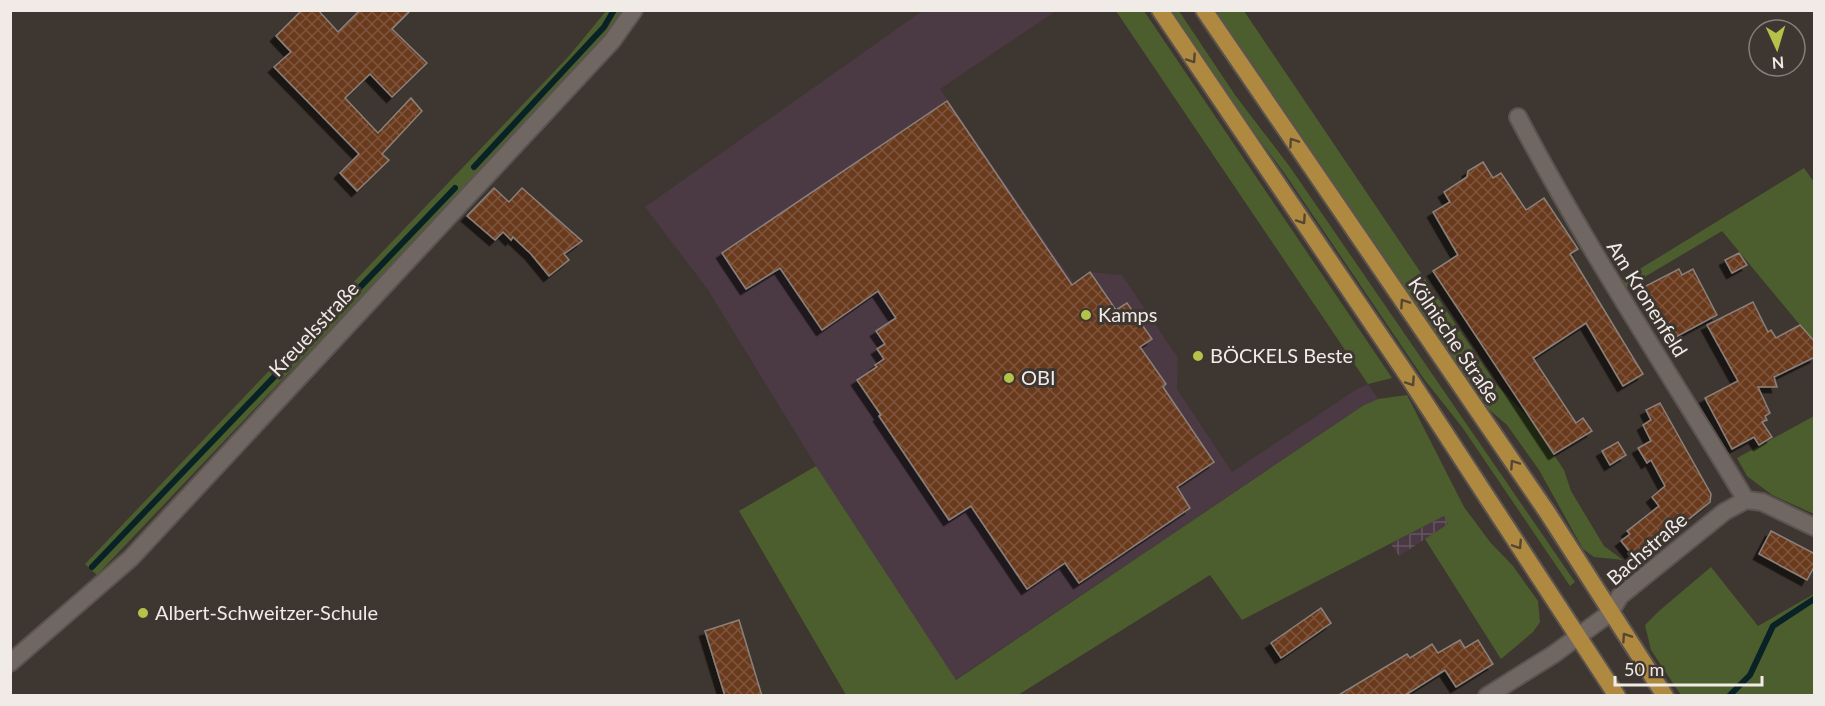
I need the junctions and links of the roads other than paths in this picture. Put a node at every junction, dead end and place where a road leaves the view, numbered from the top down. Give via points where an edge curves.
1 (634, 10) edge
2 (1160, 10) edge
3 (1204, 10) edge
4 (1518, 117) dead end
5 (1746, 500) junction
6 (1815, 527) edge
7 (1611, 613) junction
8 (1578, 638) junction
9 (10, 663) edge
10 (1487, 696) edge
11 (1617, 696) edge
12 (1665, 696) edge

1 - 9 street, Kreuelsstraße via 612,41 131,558
2 -> 8 main road via 1411,381
7 -> 3 main road, Kölnische Straße via 1547,512
4 - 5 street, Am Kronenfeld via 1604,270
5 - 6 street via 1762,502
5 - 7 street, Bachstraße via 1724,512 1620,596
7 - 8 street, Bachstraße
12 -> 7 main road, Kölnische Straße
8 - 10 street, Bachstraße
8 - 11 main road

